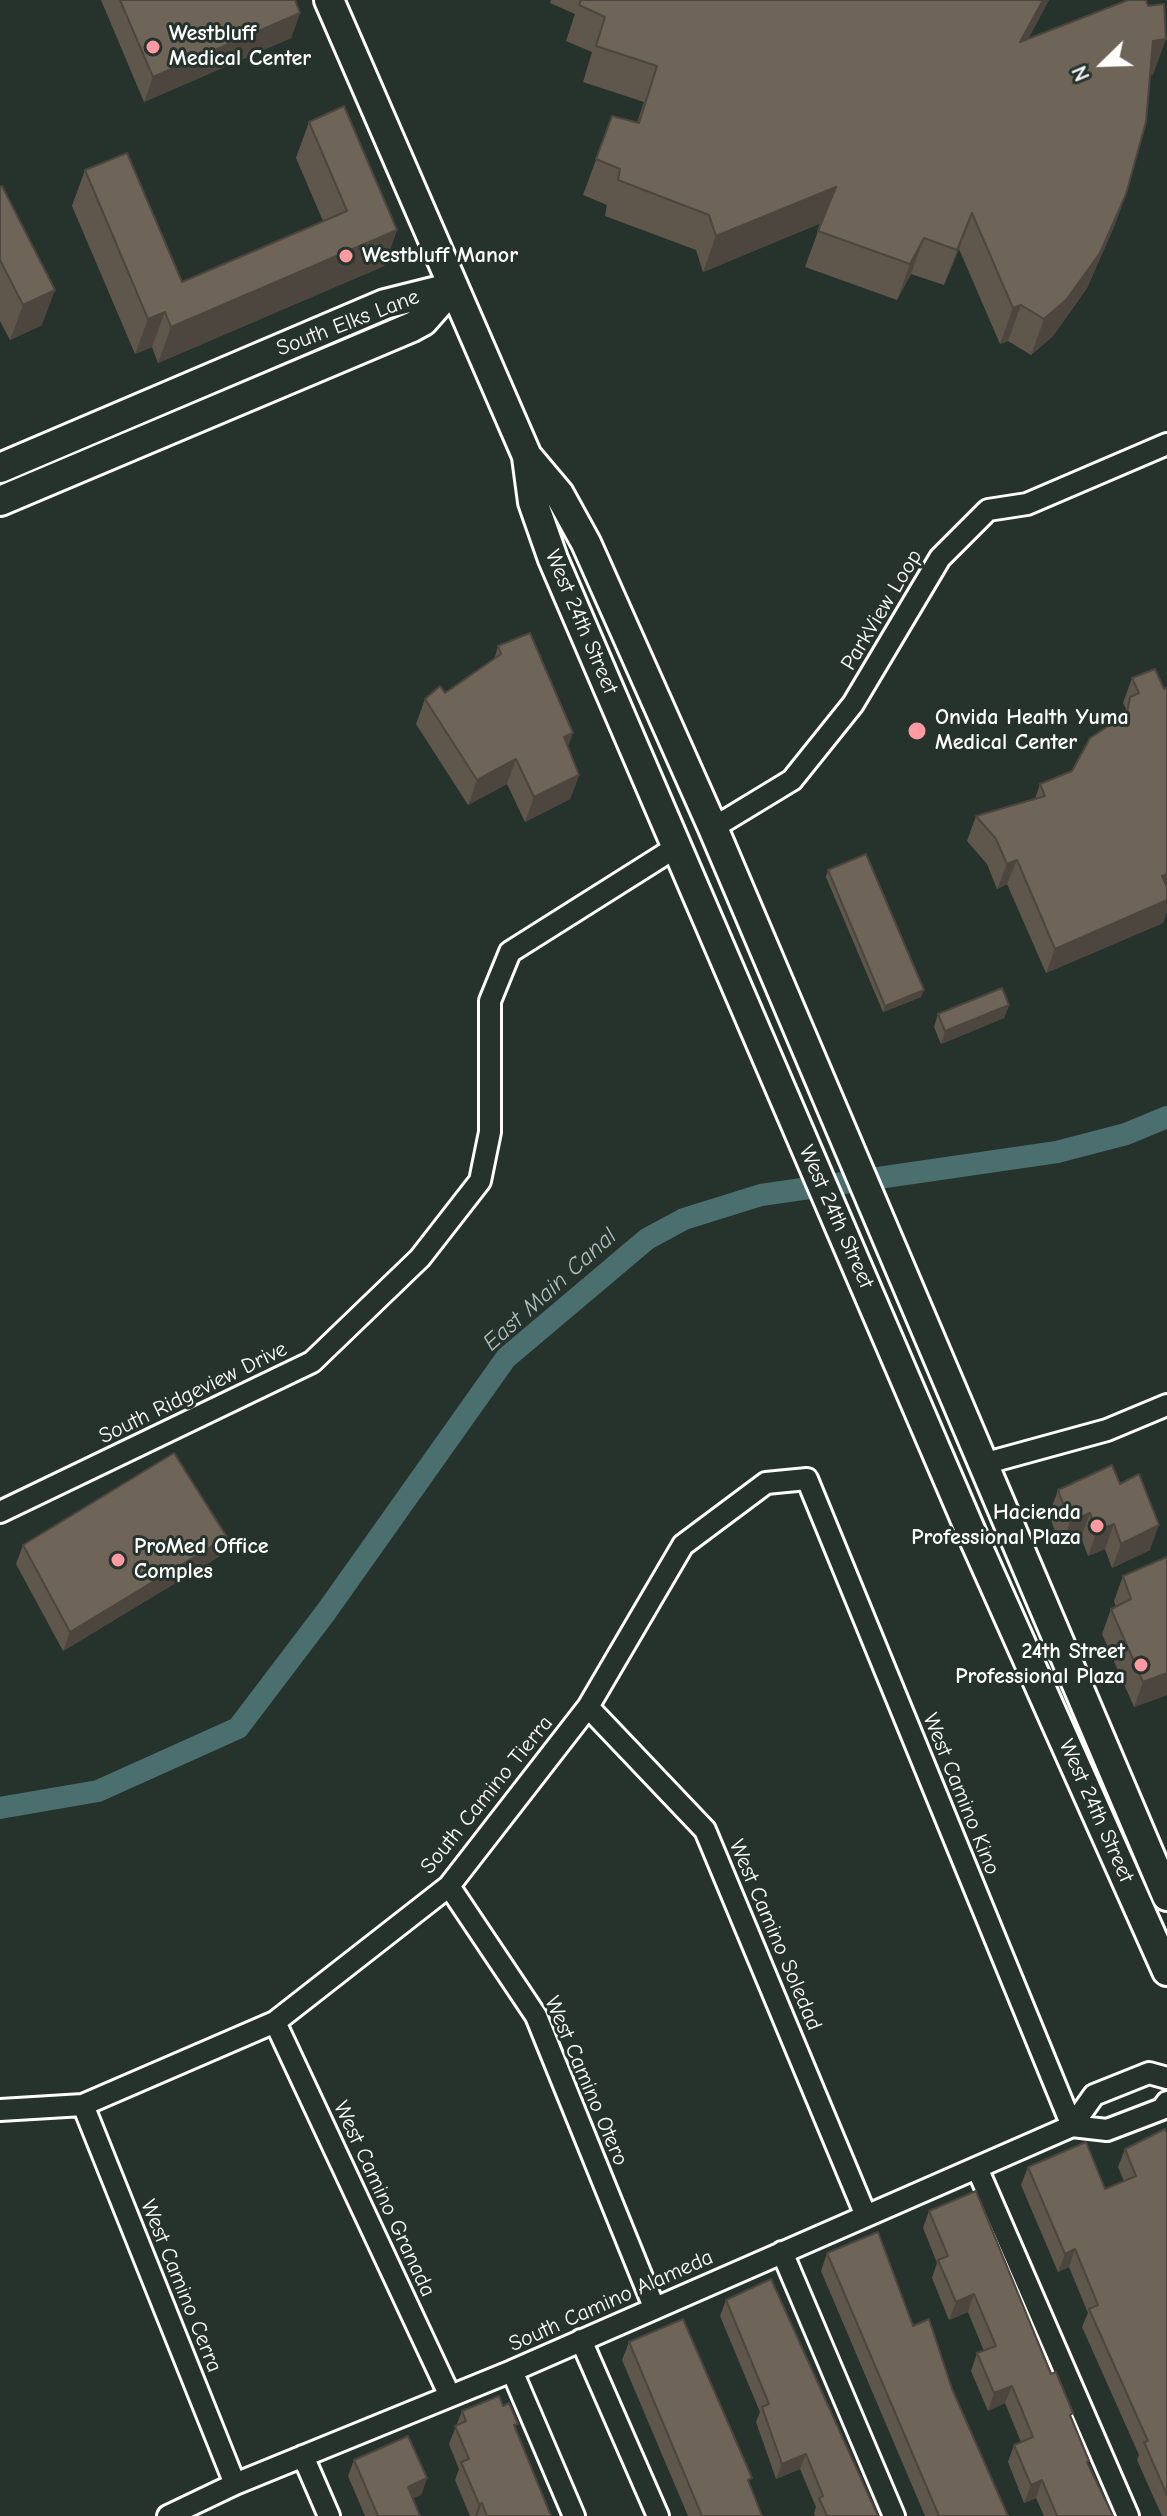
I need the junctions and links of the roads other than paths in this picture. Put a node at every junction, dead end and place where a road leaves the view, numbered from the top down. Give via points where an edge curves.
1 (329, 0) edge
2 (453, 287) junction
3 (1167, 444) edge
4 (527, 456) junction
5 (0, 468) edge
6 (0, 501) edge
7 (713, 828) junction
8 (678, 846) junction
9 (884, 1328) junction
10 (1167, 1405) edge
11 (983, 1464) junction
12 (807, 1479) joint
13 (0, 1512) edge
14 (588, 1707) junction
15 (449, 1886) junction
16 (1167, 1896) edge
17 (1161, 1940) edge
18 (1167, 1971) edge
19 (275, 2022) junction
20 (1167, 2078) edge
21 (83, 2105) junction
22 (0, 2110) edge
23 (1165, 2111) edge
24 (1072, 2126) junction
25 (977, 2168) junction
26 (866, 2216) junction
27 (782, 2252) junction
28 (654, 2307) junction
29 (581, 2340) junction
30 (512, 2371) junction
31 (450, 2396) junction
32 (303, 2456) junction
33 (235, 2484) junction
34 (168, 2516) edge
35 (329, 2516) edge
36 (574, 2516) edge
37 (658, 2516) edge
38 (894, 2516) edge
39 (1128, 2516) edge

1 - 2 main road, West 24th Street
2 - 4 main road, West 24th Street
2 - 5 main road, South Elks Lane via 385,304
2 - 6 main road, South Elks Lane via 412,327
3 - 7 street, ParkView Loop via 1027,504 988,510 940,558 853,704 792,780
4 - 7 main road, West 24th Street via 559,494 586,543
4 - 8 main road, West 24th Street via 533,502 553,559
7 - 8 main road
7 - 11 main road, West 24th Street
8 - 9 main road, West 24th Street
8 - 13 street, South Ridgeview Drive via 510,952 490,1001 490,1132 480,1181 420,1258 312,1362
9 - 11 main road via 910,1354 953,1450 964,1462
9 - 17 main road, West 24th Street via 971,1532
10 - 11 street via 1107,1430
11 - 16 main road, West 24th Street
12 - 14 street, South Camino Tierra via 766,1483 683,1545
12 - 24 street, West Camino Kino
14 - 15 street, South Camino Tierra
14 - 26 street, West Camino Soledad via 705,1830
15 - 19 street, South Camino Tierra
15 - 28 street, West Camino Otero via 536,2016
17 - 18 main road, West 24th Street
19 - 21 street, South Camino Tierra
19 - 31 street, West Camino Granada
20 - 24 street, South Camino Alameda via 1149,2073 1094,2095
21 - 22 street, South Camino Tierra
21 - 33 street, West Camino Cerra
23 - 24 street, South Camino Alameda via 1107,2130
24 - 25 street, South Camino Alameda
25 - 26 street, South Camino Alameda
25 - 39 street
26 - 27 street, South Camino Alameda
27 - 28 street, South Camino Alameda
27 - 38 street
28 - 29 street, South Camino Alameda
29 - 30 street, South Camino Alameda
29 - 37 street
30 - 31 street, South Camino Alameda
30 - 36 street
31 - 32 street, South Camino Alameda
32 - 33 street, South Camino Alameda
32 - 35 street
33 - 34 street, South Camino Alameda

